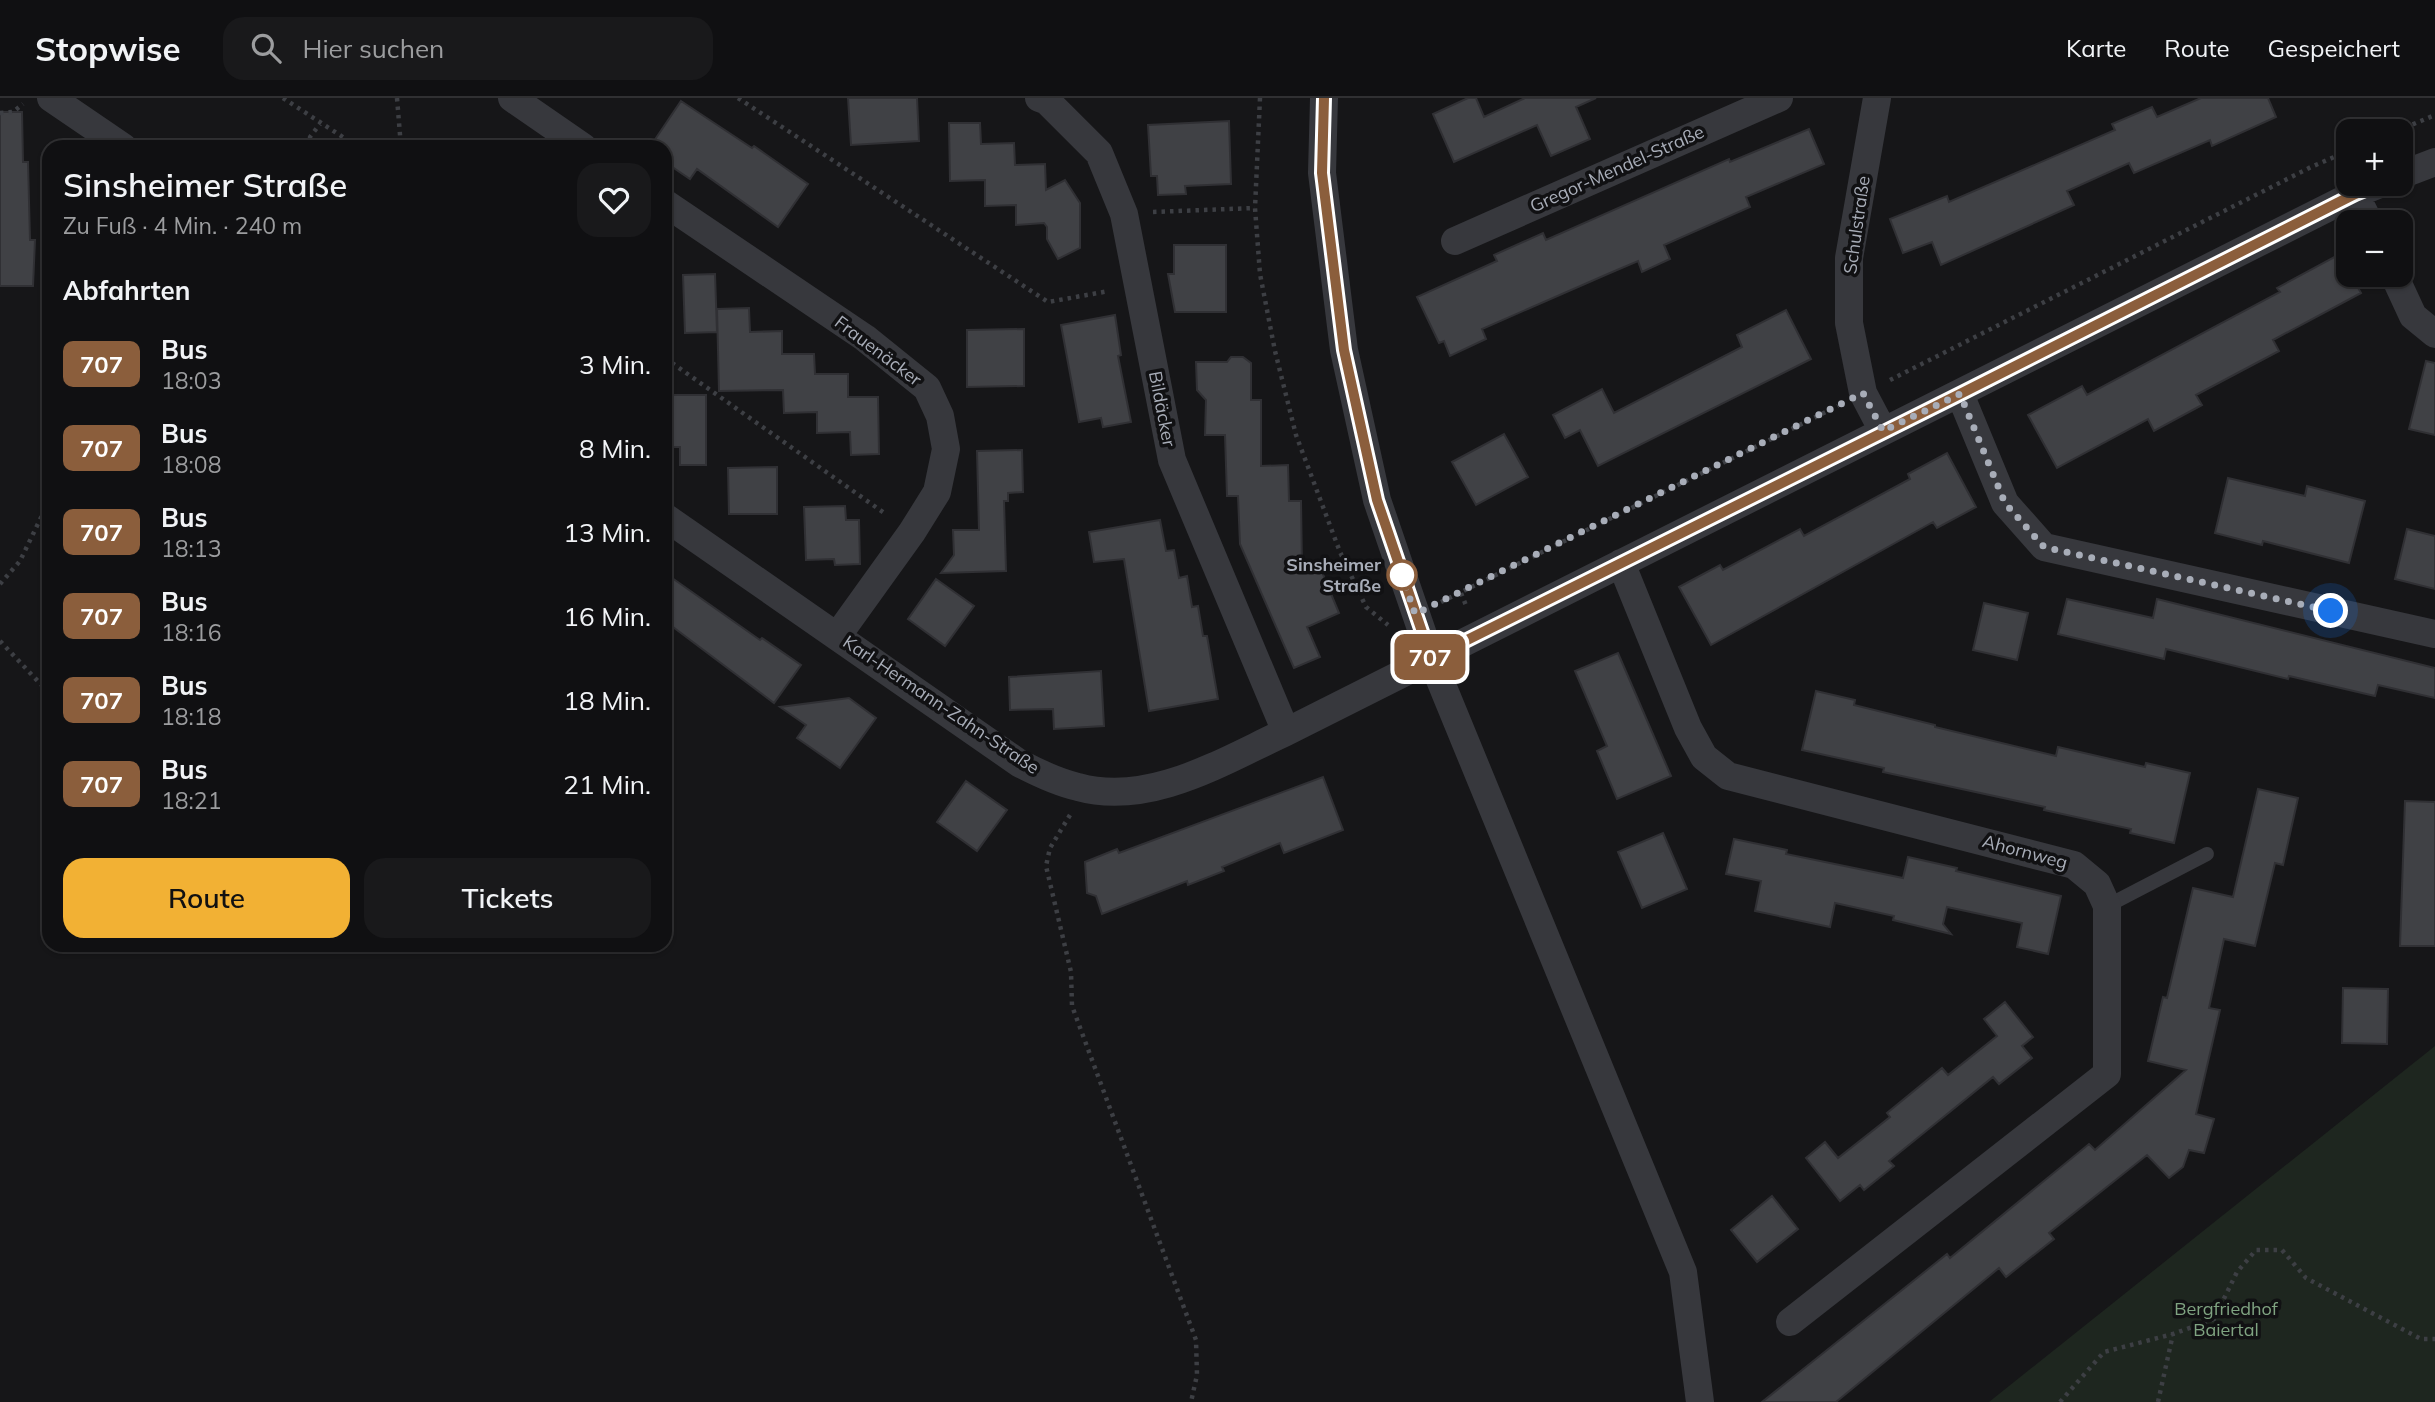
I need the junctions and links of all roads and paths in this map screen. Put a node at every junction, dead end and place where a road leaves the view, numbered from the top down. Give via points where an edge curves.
1 (33, 98) edge
2 (51, 98) edge
3 (284, 98) edge
4 (397, 98) edge
5 (512, 98) edge
6 (738, 98) edge
7 (1039, 98) edge
8 (1260, 98) edge
9 (1324, 98) edge
10 (1779, 98) edge
11 (1877, 98) edge
12 (0, 113) edge
13 (2435, 115) edge
14 (320, 124) junction
15 (2413, 124) edge
16 (113, 140) edge
17 (310, 140) edge
18 (346, 140) edge
19 (400, 140) edge
20 (573, 140) edge
21 (2336, 156) edge
22 (2435, 162) edge
23 (2413, 171) edge
24 (2354, 196) edge
25 (672, 208) edge
26 (1255, 208) junction
27 (1124, 214) junction
28 (1455, 241) dead end
29 (1137, 285) junction
30 (2400, 287) edge
31 (2435, 334) edge
32 (672, 363) edge
33 (1863, 393) junction
34 (1960, 394) junction
35 (1883, 431) junction
36 (42, 515) edge
37 (672, 522) edge
38 (912, 532) junction
39 (1621, 563) junction
40 (0, 584) edge
41 (1415, 614) junction
42 (2435, 634) edge
43 (838, 635) junction
44 (0, 641) edge
45 (1431, 658) junction
46 (42, 686) edge
47 (1286, 732) junction
48 (1081, 788) junction
49 (2207, 854) dead end
50 (2106, 906) junction
51 (1790, 1322) dead end
52 (2172, 1334) junction
53 (2435, 1339) edge
54 (1191, 1402) edge
55 (1700, 1402) edge
56 (2060, 1402) edge
57 (2158, 1402) edge

1 - 12 path via 13,112
2 - 16 street
3 - 14 path
4 - 19 path
5 - 20 street
6 - 29 path via 1048,302
7 - 27 street, Bildäcker via 1099,153
8 - 26 path
9 - 41 street via 1322,173 1344,350 1377,500
10 - 28 street, Gregor-Mendel-Straße
11 - 33 street, Schulstraße via 1849,258 1849,323
13 - 15 path
14 - 17 path
14 - 18 path
21 - 33 path
22 - 23 street
24 - 34 street, Karl-Hermann-Zahn-Straße
25 - 38 street, Frauenäcker via 865,338 927,388 940,416 946,449 937,492
26 - 27 path
26 - 45 path via 1260,274 1275,351 1296,435 1340,552 1366,607
27 - 29 street, Bildäcker
29 - 47 street, Bildäcker via 1172,460
30 - 31 street via 2413,316
32 - 38 path
33 - 35 street, Schulstraße
33 - 41 path
34 - 35 street, Karl-Hermann-Zahn-Straße
34 - 42 street via 2005,503 2044,547
35 - 39 street, Karl-Hermann-Zahn-Straße
36 - 40 path via 20,561
37 - 43 street, Karl-Hermann-Zahn-Straße
38 - 43 street, Frauenäcker
39 - 45 street, Karl-Hermann-Zahn-Straße
39 - 50 street, Ahornweg via 1688,728 1704,757 1728,776 2074,864 2097,884
41 - 45 street
43 - 48 street, Karl-Hermann-Zahn-Straße via 1019,763
44 - 46 path
45 - 47 street, Karl-Hermann-Zahn-Straße
45 - 55 street via 1682,1272
47 - 48 street, Karl-Hermann-Zahn-Straße via 1168,785 1118,791
48 - 54 path via 1050,848 1046,866 1071,972 1072,1006 1196,1340 1197,1376
49 - 50 lane
50 - 51 street via 2107,1073
52 - 53 path via 2214,1319 2237,1272 2256,1250 2281,1250 2306,1278 2421,1339
52 - 56 path via 2104,1353
52 - 57 path

